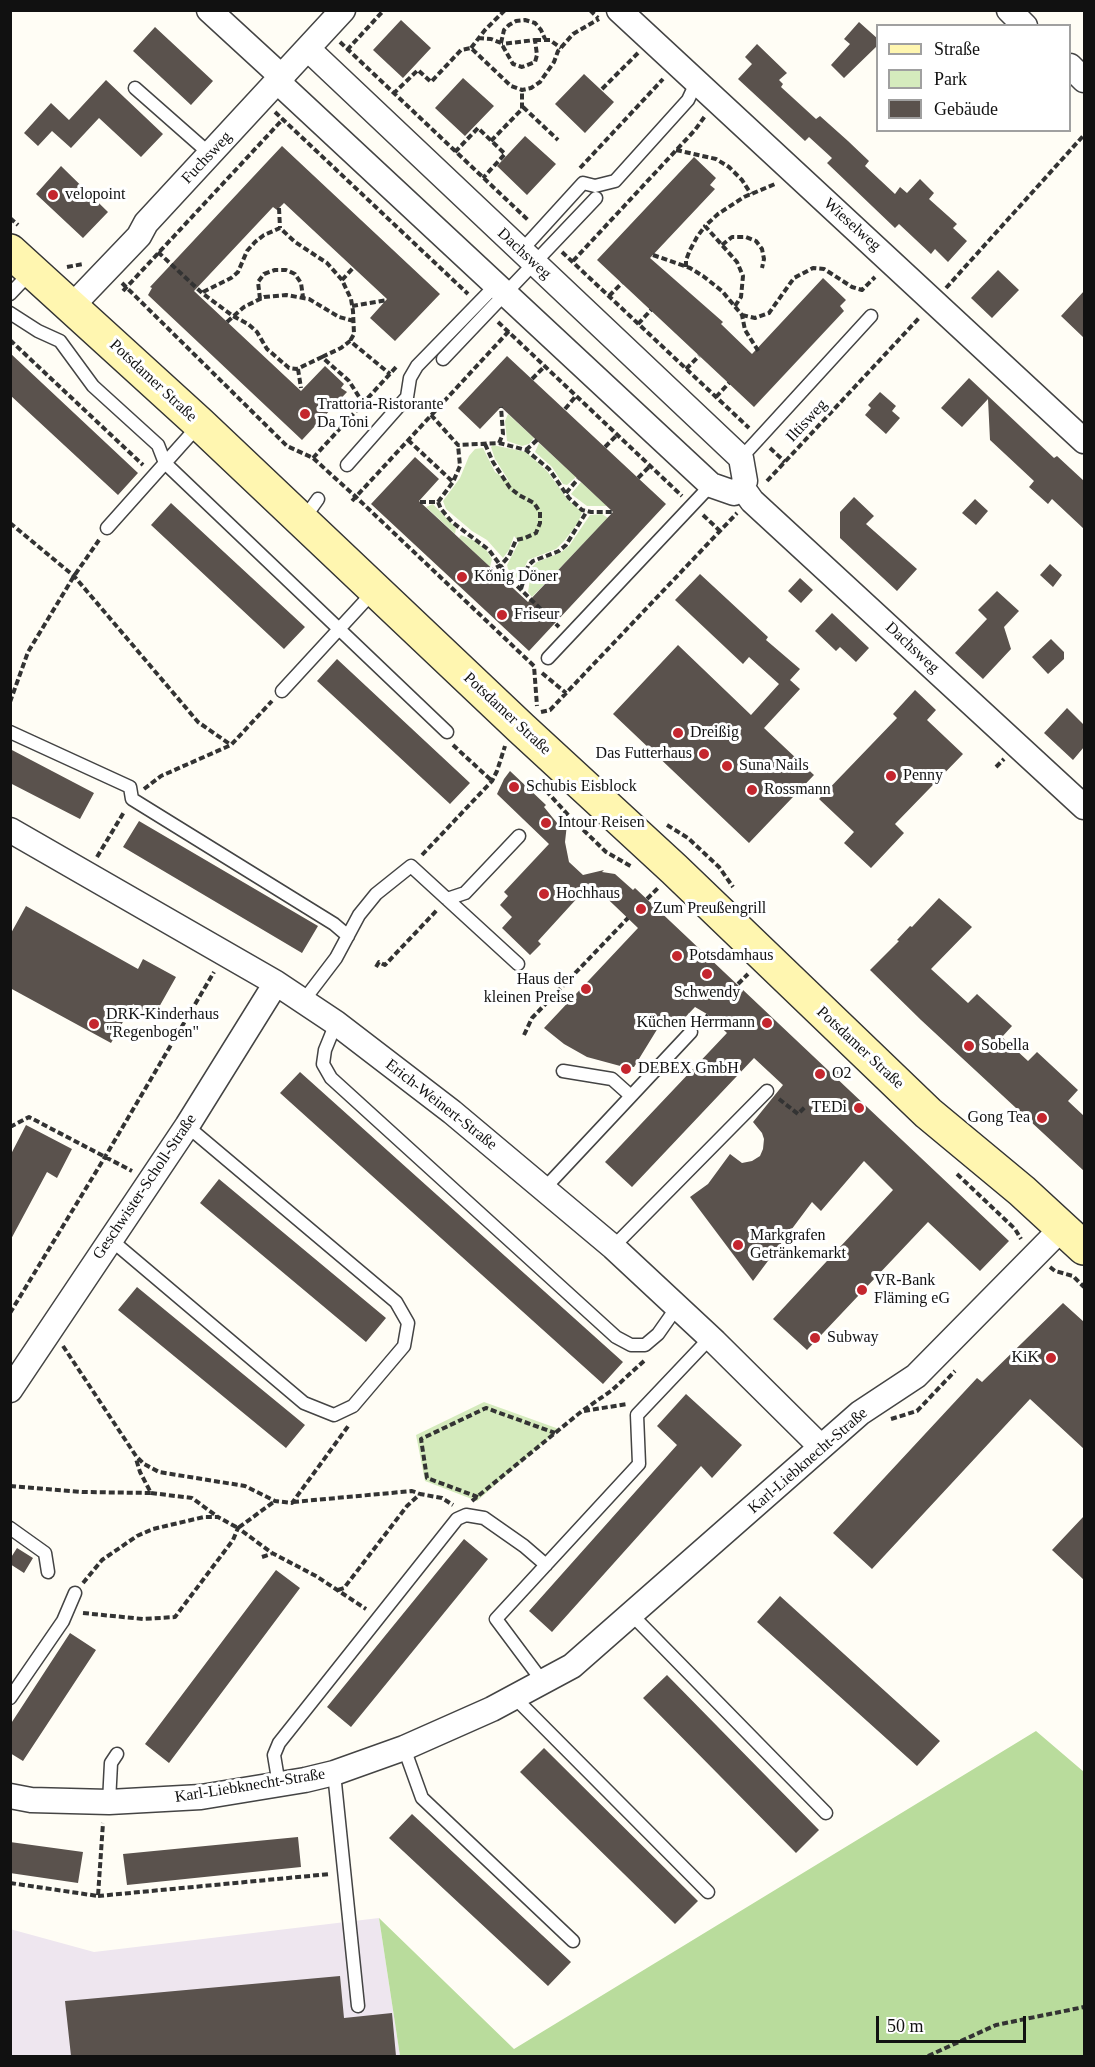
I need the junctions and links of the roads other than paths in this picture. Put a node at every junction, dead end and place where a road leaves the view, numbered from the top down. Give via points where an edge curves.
1 (209, 10) edge
2 (344, 10) edge
3 (1009, 10) edge
4 (609, 15) edge
5 (1023, 24) edge
6 (308, 49) junction
7 (1071, 67) edge
8 (280, 80) junction
9 (1084, 80) edge
10 (696, 83) junction
11 (135, 88) dead end
12 (210, 154) junction
13 (596, 198) dead end
14 (527, 257) junction
15 (35, 263) edge
16 (500, 290) junction
17 (10, 294) edge
18 (72, 306) junction
19 (10, 313) edge
20 (871, 316) dead end
21 (443, 359) dead end
22 (200, 424) junction
23 (1084, 441) edge
24 (741, 458) junction
25 (165, 463) junction
26 (347, 465) dead end
27 (711, 484) junction
28 (746, 493) junction
29 (107, 528) road end
30 (375, 590) junction
31 (339, 629) junction
32 (548, 658) dead end
33 (282, 691) road end
34 (10, 732) edge
35 (447, 732) dead end
36 (1084, 807) edge
37 (519, 836) dead end
38 (13, 837) edge
39 (447, 899) junction
40 (348, 936) junction
41 (518, 963) dead end
42 (276, 982) junction
43 (304, 1000) junction
44 (336, 1023) junction
45 (691, 1032) dead end
46 (563, 1071) dead end
47 (767, 1091) road end
48 (631, 1096) junction
49 (187, 1126) junction
50 (544, 1189) junction
51 (1073, 1238) edge
52 (110, 1239) junction
53 (613, 1247) junction
54 (677, 1307) junction
55 (710, 1338) junction
56 (10, 1390) edge
57 (821, 1448) junction
58 (10, 1528) edge
59 (546, 1565) junction
60 (48, 1572) dead end
61 (75, 1593) road end
62 (631, 1614) junction
63 (543, 1682) junction
64 (514, 1697) junction
65 (10, 1698) edge
66 (404, 1748) junction
67 (117, 1754) dead end
68 (334, 1773) junction
69 (279, 1785) junction
70 (10, 1796) edge
71 (106, 1812) junction
72 (826, 1813) dead end
73 (708, 1892) dead end
74 (573, 1941) dead end
75 (358, 2006) dead end

1 - 8 street
2 - 6 street, Fuchsweg
3 - 5 street
4 - 10 street, Wieselweg
6 - 8 street, Fuchsweg
6 - 14 street, Dachsweg
7 - 9 street
8 - 12 street, Fuchsweg
8 - 16 street
10 - 14 lane via 688,100 615,181 596,186 583,183
10 - 23 street, Wieselweg
11 - 12 lane
12 - 18 street, Fuchsweg
13 - 14 lane
14 - 16 lane
14 - 24 street, Dachsweg
15 - 17 lane
15 - 18 main road, Potsdamer Straße
16 - 21 lane
16 - 26 lane via 417,366 410,378 407,398
16 - 27 street
18 - 22 main road, Potsdamer Straße
19 - 25 lane via 60,341 93,386 158,445
20 - 24 lane
22 - 25 lane
22 - 30 main road, Potsdamer Straße via 310,510
24 - 28 street
25 - 29 lane
25 - 31 lane
27 - 28 street
27 - 32 lane
28 - 36 street, Dachsweg
30 - 31 lane
30 - 51 main road, Potsdamer Straße via 928,1113
31 - 33 lane
31 - 35 lane
34 - 40 lane via 130,787 132,799
37 - 39 lane via 465,893
38 - 42 street, Erich-Weinert-Straße via 87,873
39 - 40 lane via 411,866 375,894
39 - 41 lane
40 - 43 lane
42 - 43 street, Erich-Weinert-Straße
42 - 49 street, Geschwister-Scholl-Straße
43 - 44 street, Erich-Weinert-Straße
44 - 50 street, Erich-Weinert-Straße
44 - 54 lane via 323,1064 331,1078 616,1337 631,1345 645,1345
45 - 48 lane
46 - 48 lane via 612,1079
47 - 53 lane
48 - 50 lane
49 - 52 street, Geschwister-Scholl-Straße
49 - 52 lane via 396,1302 408,1323 404,1346 353,1406 334,1415 304,1403
50 - 53 street, Erich-Weinert-Straße
51 - 57 street, Karl-Liebknecht-Straße via 916,1376 860,1413
52 - 56 street, Geschwister-Scholl-Straße
53 - 54 street, Erich-Weinert-Straße
54 - 55 street, Erich-Weinert-Straße
55 - 57 street, Erich-Weinert-Straße
55 - 59 lane via 637,1415 639,1464
57 - 62 street, Karl-Liebknecht-Straße
58 - 60 lane via 45,1553
59 - 63 lane via 496,1619
59 - 69 lane via 484,1518 464,1513 279,1743 274,1755
61 - 65 lane via 63,1621
62 - 63 street, Karl-Liebknecht-Straße via 572,1666
62 - 72 lane
63 - 64 street, Karl-Liebknecht-Straße
64 - 66 street, Karl-Liebknecht-Straße
64 - 73 lane
66 - 68 street, Karl-Liebknecht-Straße
66 - 74 lane via 422,1798
67 - 71 lane via 111,1762
68 - 69 street, Karl-Liebknecht-Straße
68 - 75 lane
69 - 71 street, Karl-Liebknecht-Straße
70 - 71 street, Karl-Liebknecht-Straße

